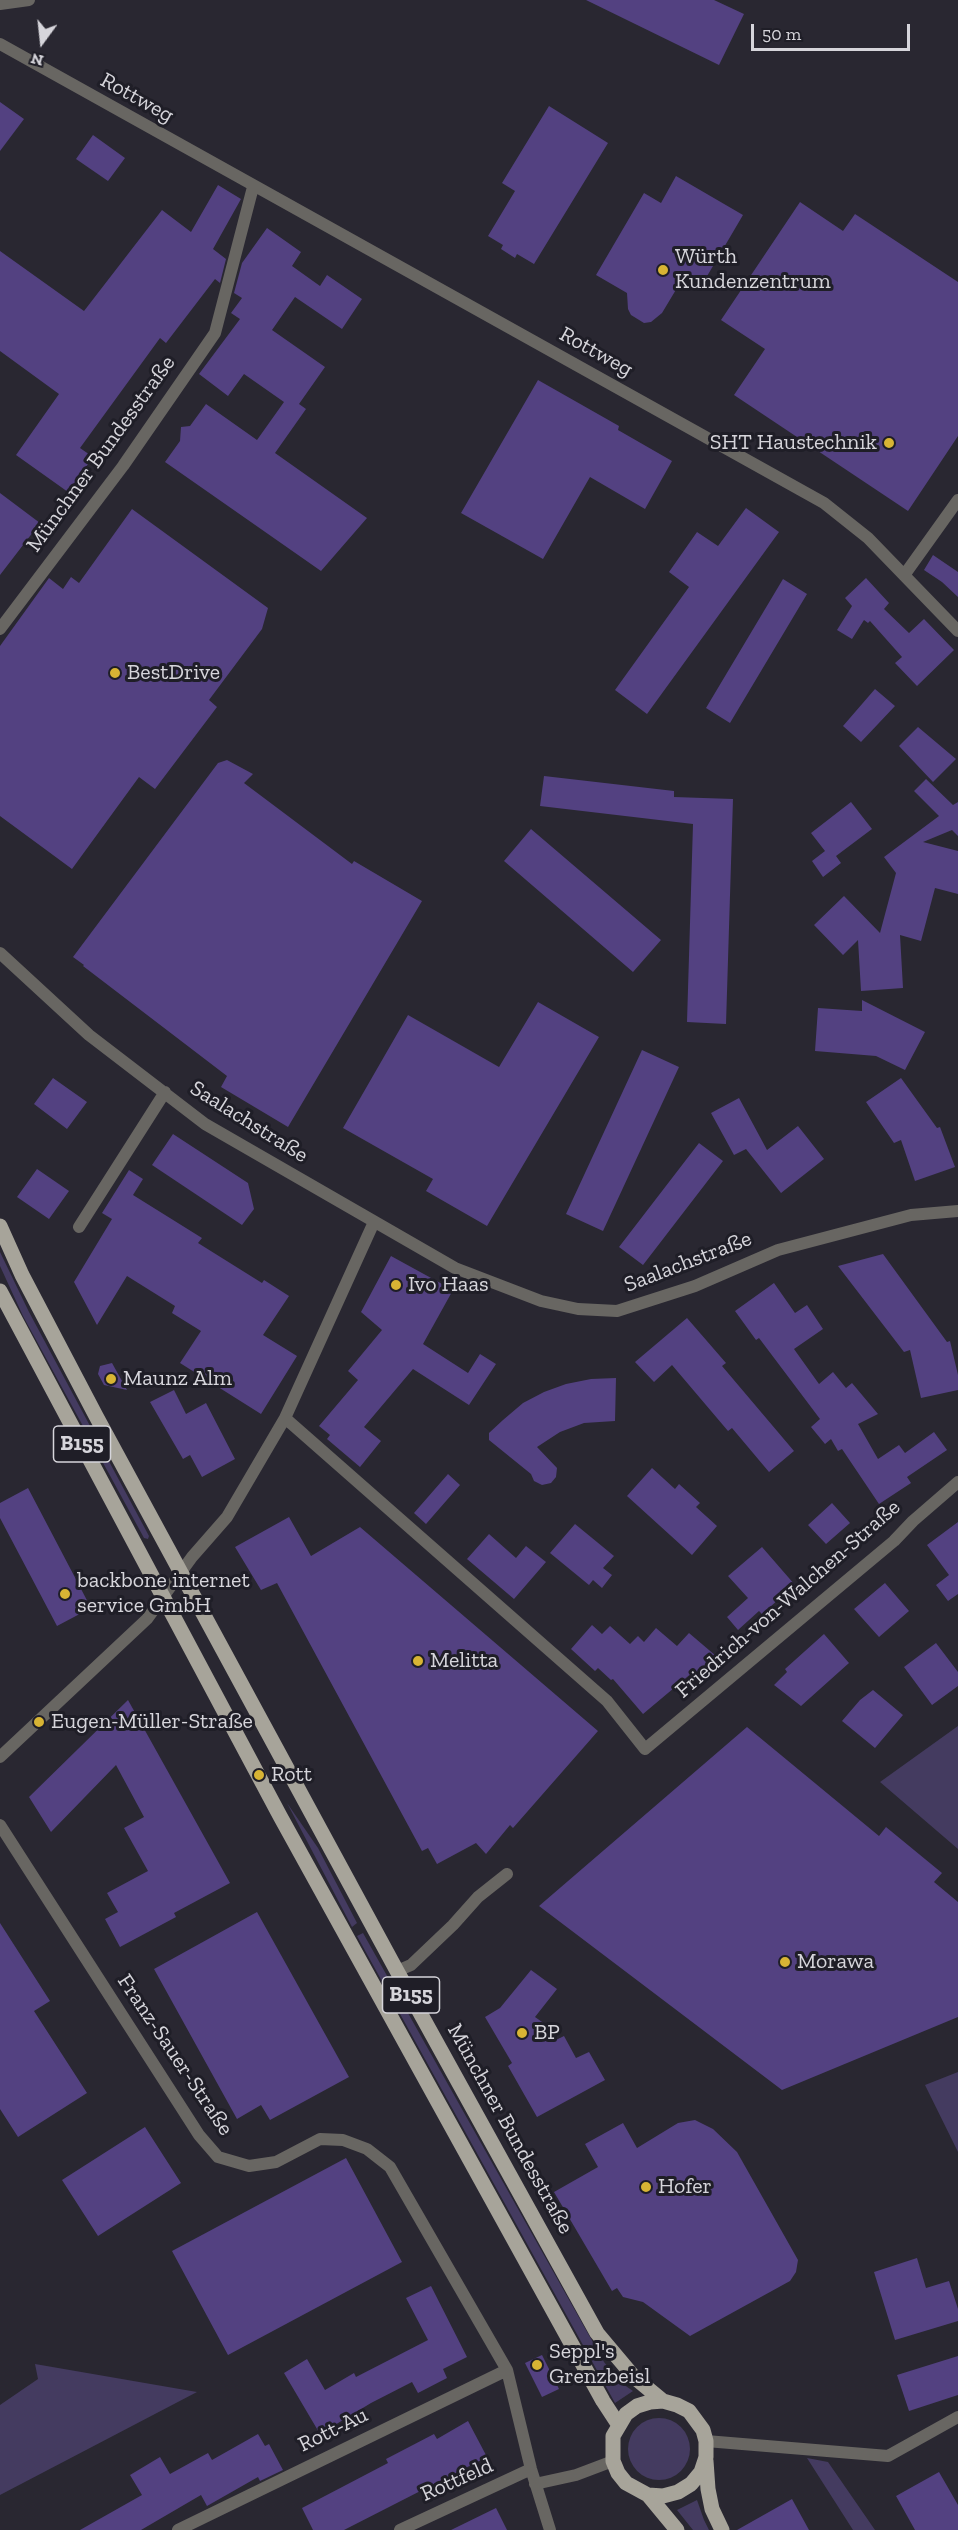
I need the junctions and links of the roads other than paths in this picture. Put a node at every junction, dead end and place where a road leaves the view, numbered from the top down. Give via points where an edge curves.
1 (29, 0) edge
2 (0, 4) edge
3 (0, 44) edge
4 (253, 188) junction
5 (958, 500) edge
6 (905, 574) junction
7 (0, 629) edge
8 (958, 631) edge
9 (0, 953) edge
10 (165, 1092) junction
11 (958, 1211) edge
12 (374, 1222) junction
13 (0, 1226) edge
14 (79, 1227) dead end
15 (0, 1291) edge
16 (285, 1418) junction
17 (958, 1482) edge
18 (182, 1571) junction
19 (163, 1597) junction
20 (0, 1757) edge
21 (0, 1825) edge
22 (507, 1874) dead end
23 (397, 1971) junction
24 (507, 2370) junction
25 (663, 2401) junction
26 (958, 2417) edge
27 (618, 2424) junction
28 (706, 2441) junction
29 (706, 2457) junction
30 (613, 2461) junction
31 (531, 2469) junction
32 (535, 2484) junction
33 (648, 2495) junction
34 (178, 2530) edge
35 (400, 2530) edge
36 (550, 2530) edge
37 (677, 2530) edge
38 (722, 2530) edge

1 - 2 street
3 - 4 street, Rottweg
4 - 6 street, Rottweg via 824,503
4 - 7 street, Münchner Bundesstraße via 215,333 123,466
5 - 6 street
6 - 8 street, Rottweg
9 - 10 street, Saalachstraße via 89,1035
10 - 12 street, Saalachstraße via 205,1124
10 - 14 street, Saalachstraße
11 - 12 street, Saalachstraße via 911,1215 778,1250 695,1286 617,1311 578,1309 541,1301 482,1280
12 - 16 street
13 - 18 main road, Münchner Bundesstraße / B155 via 64,1355
15 - 19 main road, B155
16 - 17 street, Friedrich-von-Walchen-Straße via 607,1701 645,1749 894,1541
16 - 18 street via 227,1517
18 - 19 street
18 - 23 main road, Münchner Bundesstraße / B155
19 - 20 street via 147,1619
19 - 27 main road, B155 via 285,1826
21 - 24 street, Franz-Sauer-Straße via 199,2135 218,2157 249,2166 276,2162 320,2139 343,2140 367,2149 390,2167
22 - 23 street via 478,1897 411,1965
23 - 25 main road, Münchner Bundesstraße / B155 via 597,2333 634,2377
24 - 31 street, Franz-Sauer-Straße
24 - 34 street, Rott-Au
25 - 27 main road via 637,2406
25 - 28 main road via 689,2411
26 - 28 street via 888,2456
27 - 30 main road via 613,2436
28 - 29 main road
29 - 33 main road via 691,2484 670,2494
29 - 38 main road via 712,2509
30 - 32 street
30 - 33 main road via 626,2483
31 - 32 street, Franz-Sauer-Straße
31 - 35 street, Rottfeld
32 - 36 street, Franz-Sauer-Straße
33 - 37 main road

